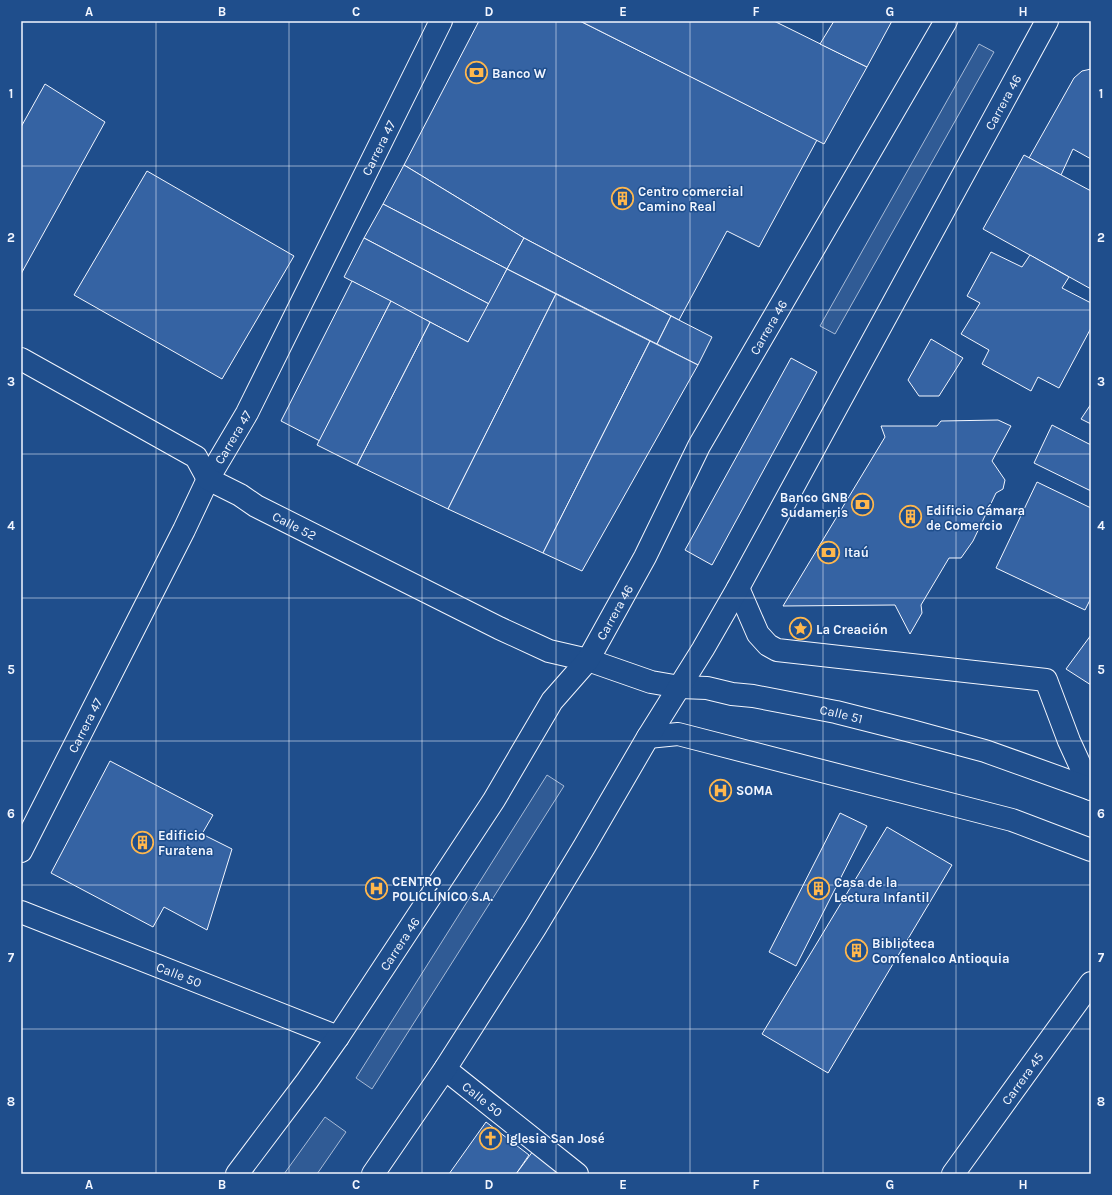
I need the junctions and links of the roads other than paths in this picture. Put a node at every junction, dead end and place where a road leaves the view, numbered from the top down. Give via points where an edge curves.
1 (441, 21) edge
2 (946, 21) edge
3 (1047, 21) edge
4 (21, 359) edge
5 (208, 479) junction
6 (738, 588) junction
7 (588, 660) junction
8 (680, 687) junction
9 (648, 736) junction
10 (1091, 789) edge
11 (1091, 850) edge
12 (21, 851) edge
13 (21, 912) edge
14 (1091, 983) edge
15 (338, 1037) junction
16 (445, 1069) junction
17 (237, 1174) edge
18 (373, 1174) edge
19 (577, 1174) edge
20 (954, 1174) edge

1 - 5 main road, Carrera 47 via 247,413
2 - 7 main road, Carrera 46 via 699,446 645,557
3 - 6 main road, Carrera 46
4 - 5 main road via 196,458
5 - 7 main road, Calle 52 via 256,506 499,628 549,651
5 - 12 main road, Carrera 47
6 - 8 main road, Carrera 46
6 - 10 main road, Calle 51 via 758,634 777,650 1046,680 1069,741
7 - 8 main road, Calle 51 via 651,682
7 - 15 main road, Carrera 46 via 552,701 494,800
8 - 9 main road, Carrera 46
8 - 10 main road, Calle 51 via 707,688 836,712 985,751
9 - 11 main road via 678,734 1012,820
9 - 16 main road, Carrera 46 via 539,921
13 - 15 main road, Calle 50
14 - 20 main road, Carrera 45
15 - 17 main road, Carrera 46
16 - 18 main road, Carrera 46
16 - 19 main road, Calle 50

